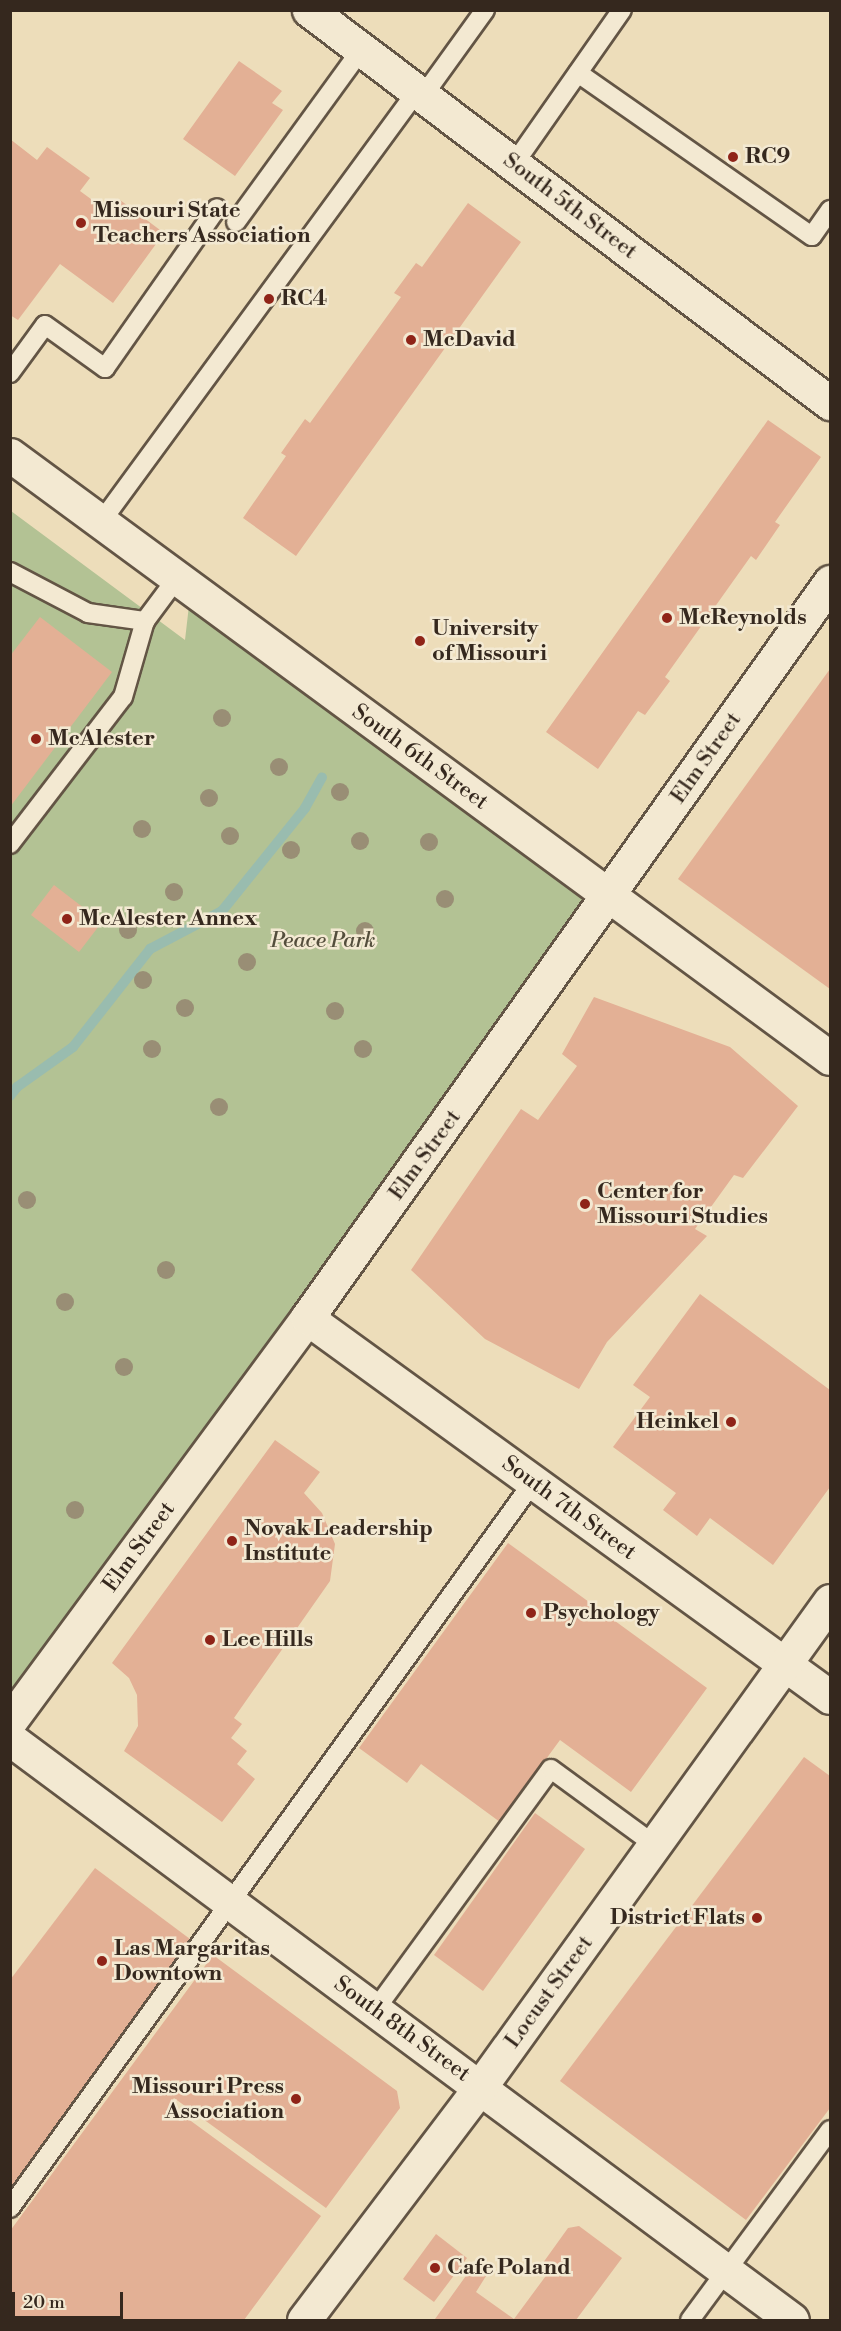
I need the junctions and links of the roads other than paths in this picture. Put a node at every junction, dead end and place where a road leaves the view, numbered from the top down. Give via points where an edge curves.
1 (309, 10) edge
2 (485, 10) edge
3 (622, 10) edge
4 (361, 50) junction
5 (578, 73) junction
6 (420, 94) junction
7 (514, 164) junction
8 (217, 208) dead end
9 (831, 210) edge
10 (236, 222) dead end
11 (10, 373) edge
12 (831, 403) edge
13 (10, 455) edge
14 (101, 522) junction
15 (10, 572) edge
16 (177, 578) junction
17 (831, 582) edge
18 (145, 621) junction
19 (10, 844) edge
20 (610, 896) junction
21 (831, 1058) edge
22 (307, 1318) junction
23 (533, 1482) junction
24 (831, 1601) edge
25 (786, 1663) junction
26 (831, 1697) edge
27 (10, 1721) edge
28 (10, 1739) edge
29 (655, 1845) junction
30 (231, 1903) junction
31 (375, 2010) junction
32 (480, 2087) junction
33 (831, 2130) edge
34 (10, 2208) edge
35 (726, 2272) junction
36 (304, 2320) edge
37 (690, 2320) edge
38 (792, 2320) edge

1 - 4 street, South 5th Street
2 - 6 lane
3 - 5 lane
4 - 6 street, South 5th Street
4 - 10 lane
5 - 7 lane
5 - 9 lane via 812,236
6 - 7 street, South 5th Street
6 - 14 lane
7 - 12 street, South 5th Street
8 - 11 lane via 105,368 45,326
13 - 14 street, South 6th Street
14 - 16 street, South 6th Street
15 - 18 lane via 88,613
16 - 18 lane
16 - 20 street, South 6th Street
17 - 20 street, Elm Street
18 - 19 lane via 123,697
20 - 21 street, South 6th Street
20 - 22 street, Elm Street
22 - 23 street, South 7th Street
22 - 27 street, Elm Street
23 - 25 street, South 7th Street
23 - 30 lane
24 - 25 street, Locust Street
25 - 26 street, South 7th Street
25 - 29 street, Locust Street
28 - 30 street, South 8th Street
29 - 31 lane via 550,1769
29 - 32 street, Locust Street
30 - 31 street, South 8th Street
30 - 34 lane
31 - 32 street, South 8th Street
32 - 35 street, South 8th Street
32 - 36 street, Locust Street
33 - 35 lane
35 - 37 lane
35 - 38 street, South 8th Street

